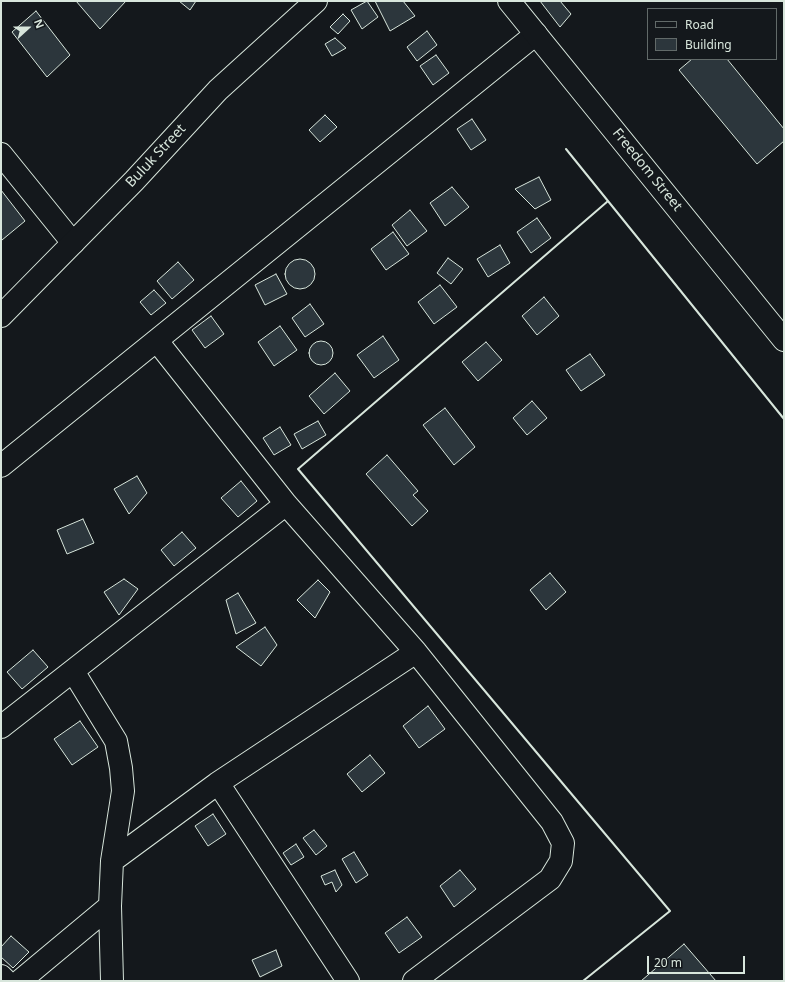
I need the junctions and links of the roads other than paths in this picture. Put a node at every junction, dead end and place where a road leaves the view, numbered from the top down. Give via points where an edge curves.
1 (316, 1) edge
2 (509, 1) edge
3 (536, 34) junction
4 (1, 154) edge
5 (73, 243) junction
6 (1, 316) edge
7 (784, 340) edge
8 (157, 341) junction
9 (1, 466) edge
10 (286, 504) junction
11 (416, 652) junction
12 (73, 671) junction
13 (1, 727) edge
14 (218, 783) junction
15 (112, 860) junction
16 (110, 906) junction
17 (1, 976) edge
18 (6, 981) edge
19 (20, 981) edge
20 (112, 981) edge
21 (348, 981) edge
22 (414, 981) edge

1 - 5 street, Buluk Street via 218,90
2 - 3 street, Freedom Street
3 - 7 street, Freedom Street
3 - 8 street
4 - 5 street
5 - 6 street, Buluk Street
8 - 9 street
8 - 10 street
10 - 11 street
10 - 12 street
11 - 14 street
11 - 22 street via 552,822 563,843 561,861 550,879
12 - 13 street
12 - 15 street via 116,741 122,768 123,791
14 - 15 street
14 - 21 street
15 - 16 street
16 - 19 street
16 - 20 street
17 - 18 street

